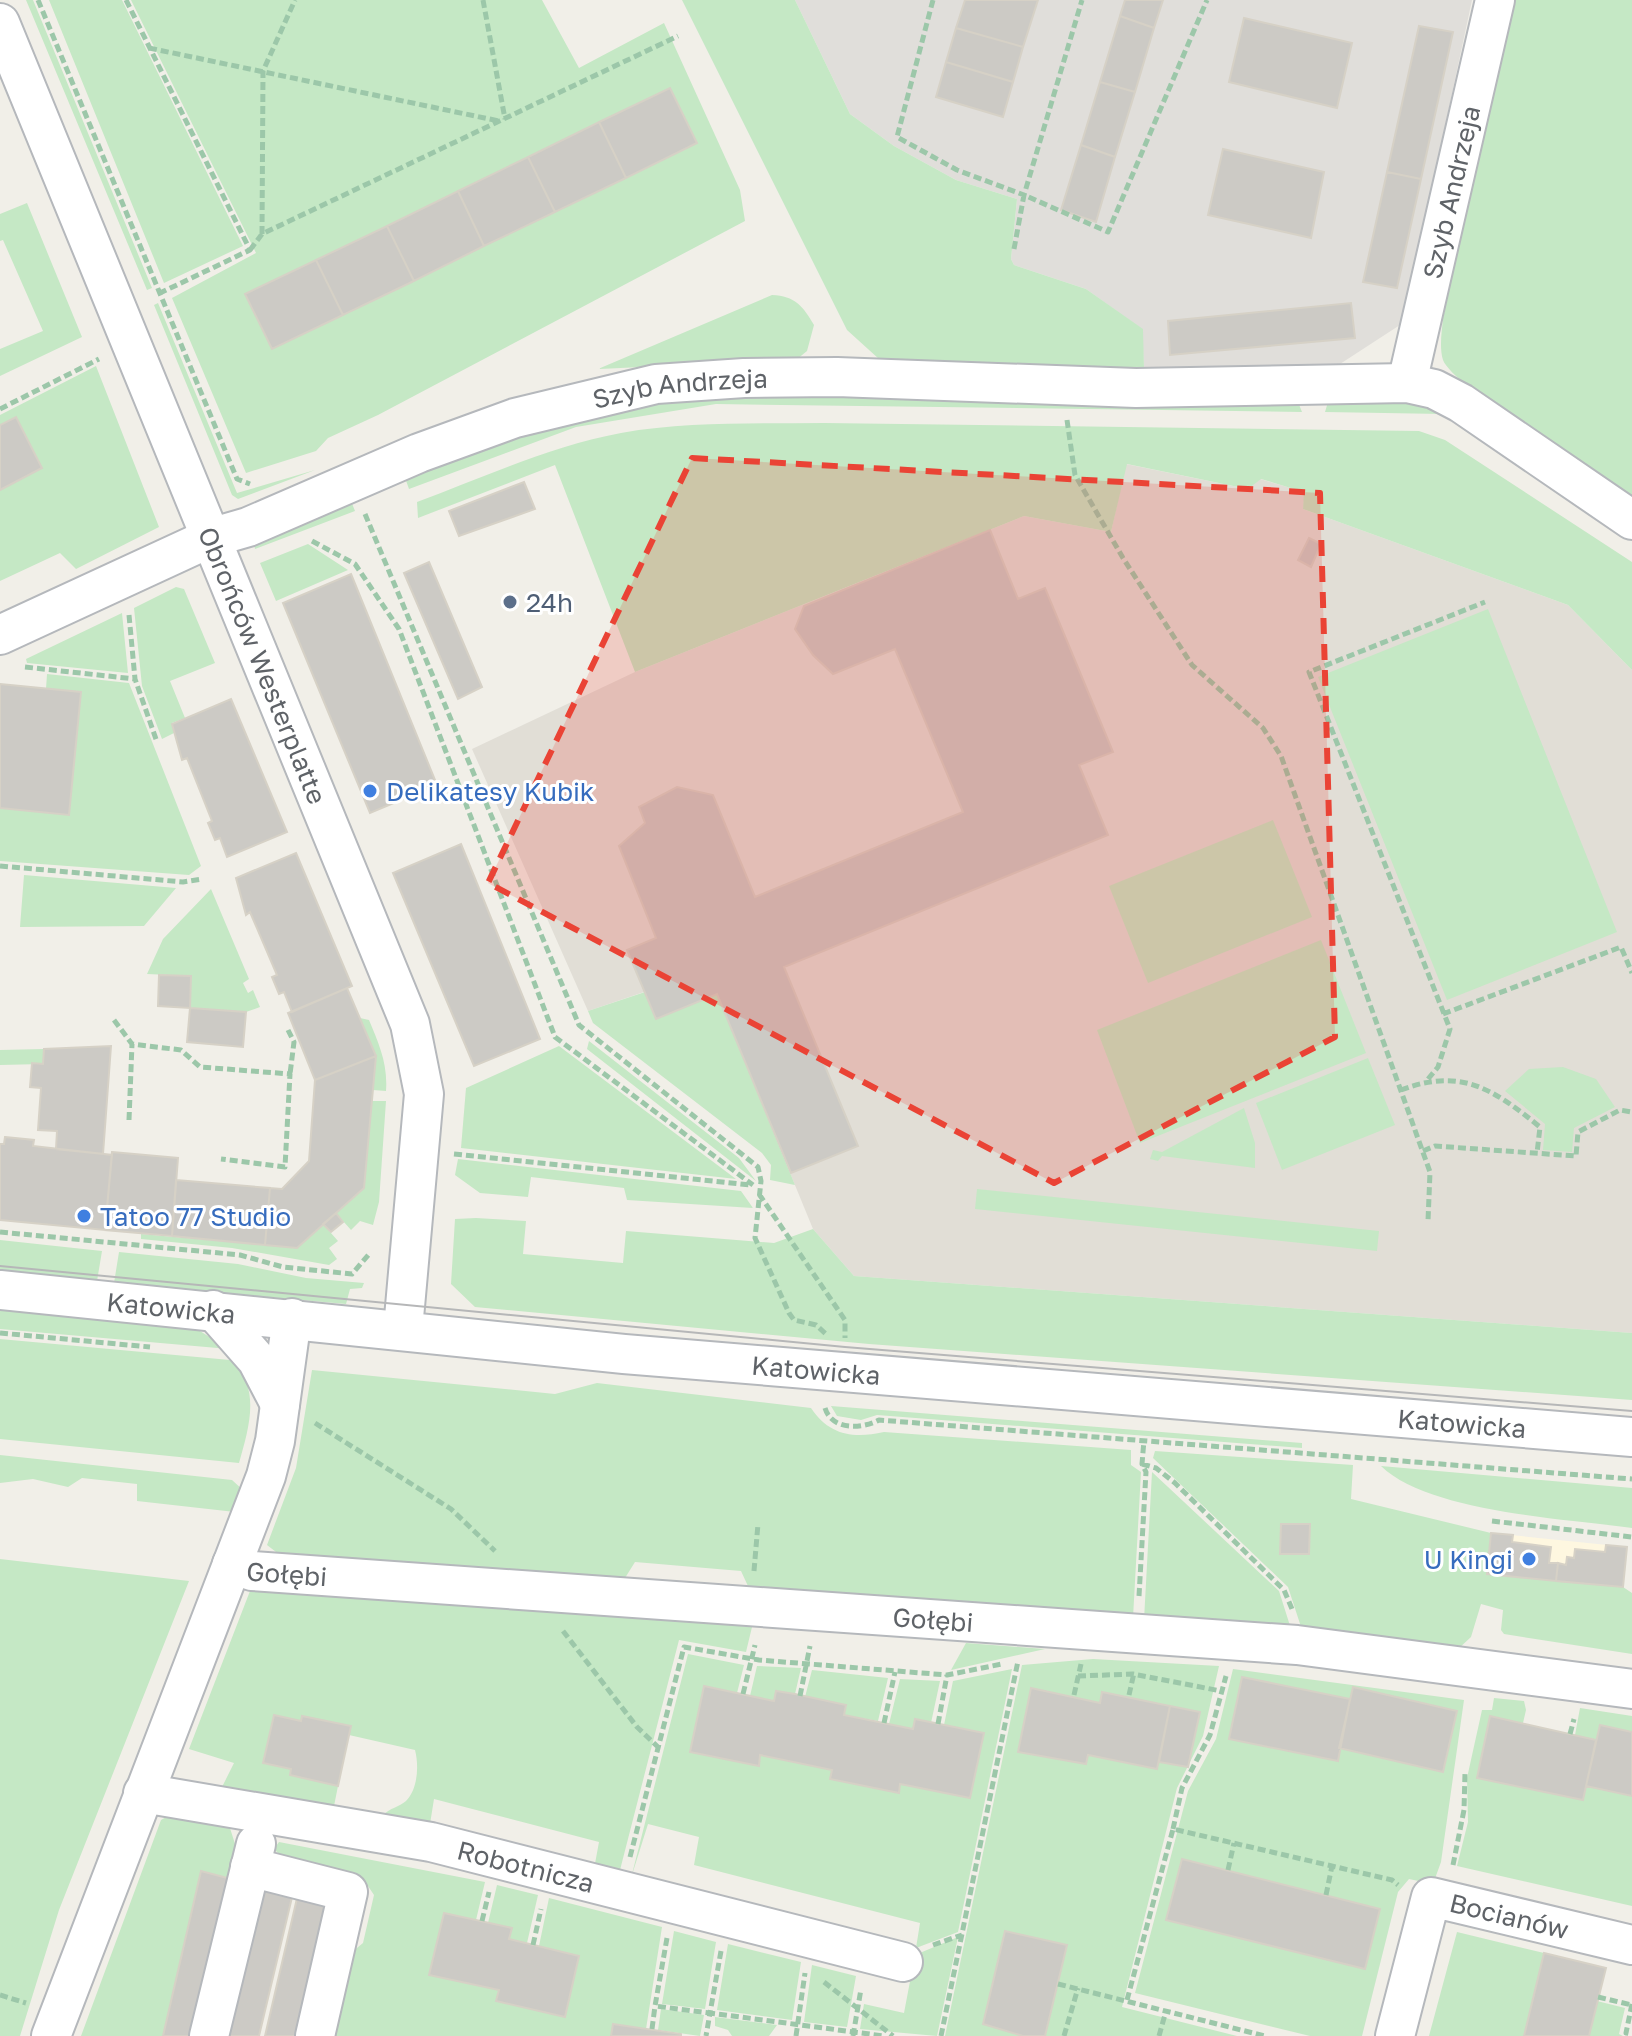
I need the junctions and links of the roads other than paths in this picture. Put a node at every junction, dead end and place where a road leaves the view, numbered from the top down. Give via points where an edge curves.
1 (1495, 0) edge
2 (0, 23) edge
3 (1407, 383) junction
4 (1632, 520) edge
5 (210, 538) junction
6 (7, 650) edge
7 (0, 1290) edge
8 (213, 1310) junction
9 (292, 1318) junction
10 (403, 1329) junction
11 (280, 1404) junction
12 (1632, 1437) edge
13 (232, 1564) junction
14 (1632, 1689) edge
15 (143, 1793) junction
16 (263, 1812) junction
17 (250, 1867) junction
18 (1632, 1945) edge
19 (903, 1962) dead end
20 (51, 2036) edge
21 (209, 2036) edge
22 (315, 2036) edge
23 (1395, 2036) edge

1 - 3 street, Szyb Andrzeja
2 - 5 street, Obrońców Westerplatte
3 - 4 street, Szyb Andrzeja via 1461,403
3 - 5 street, Szyb Andrzeja via 1136,388 837,377 656,384 515,418
5 - 6 street, Szyb Andrzeja
5 - 10 street, Obrońców Westerplatte via 395,985 419,1056 423,1131
7 - 8 street, Katowicka
8 - 9 street, Katowicka
8 - 11 street via 257,1360
9 - 10 street, Katowicka
9 - 11 street
10 - 12 street, Katowicka via 825,1372
11 - 13 street via 266,1476
13 - 14 street, Gołębi via 252,1571 1297,1645
13 - 15 street
15 - 16 street, Robotnicza
15 - 20 street
16 - 17 street
16 - 19 street, Robotnicza via 431,1842
17 - 21 street
17 - 22 street via 348,1892
18 - 23 street, Bocianów via 1431,1897

